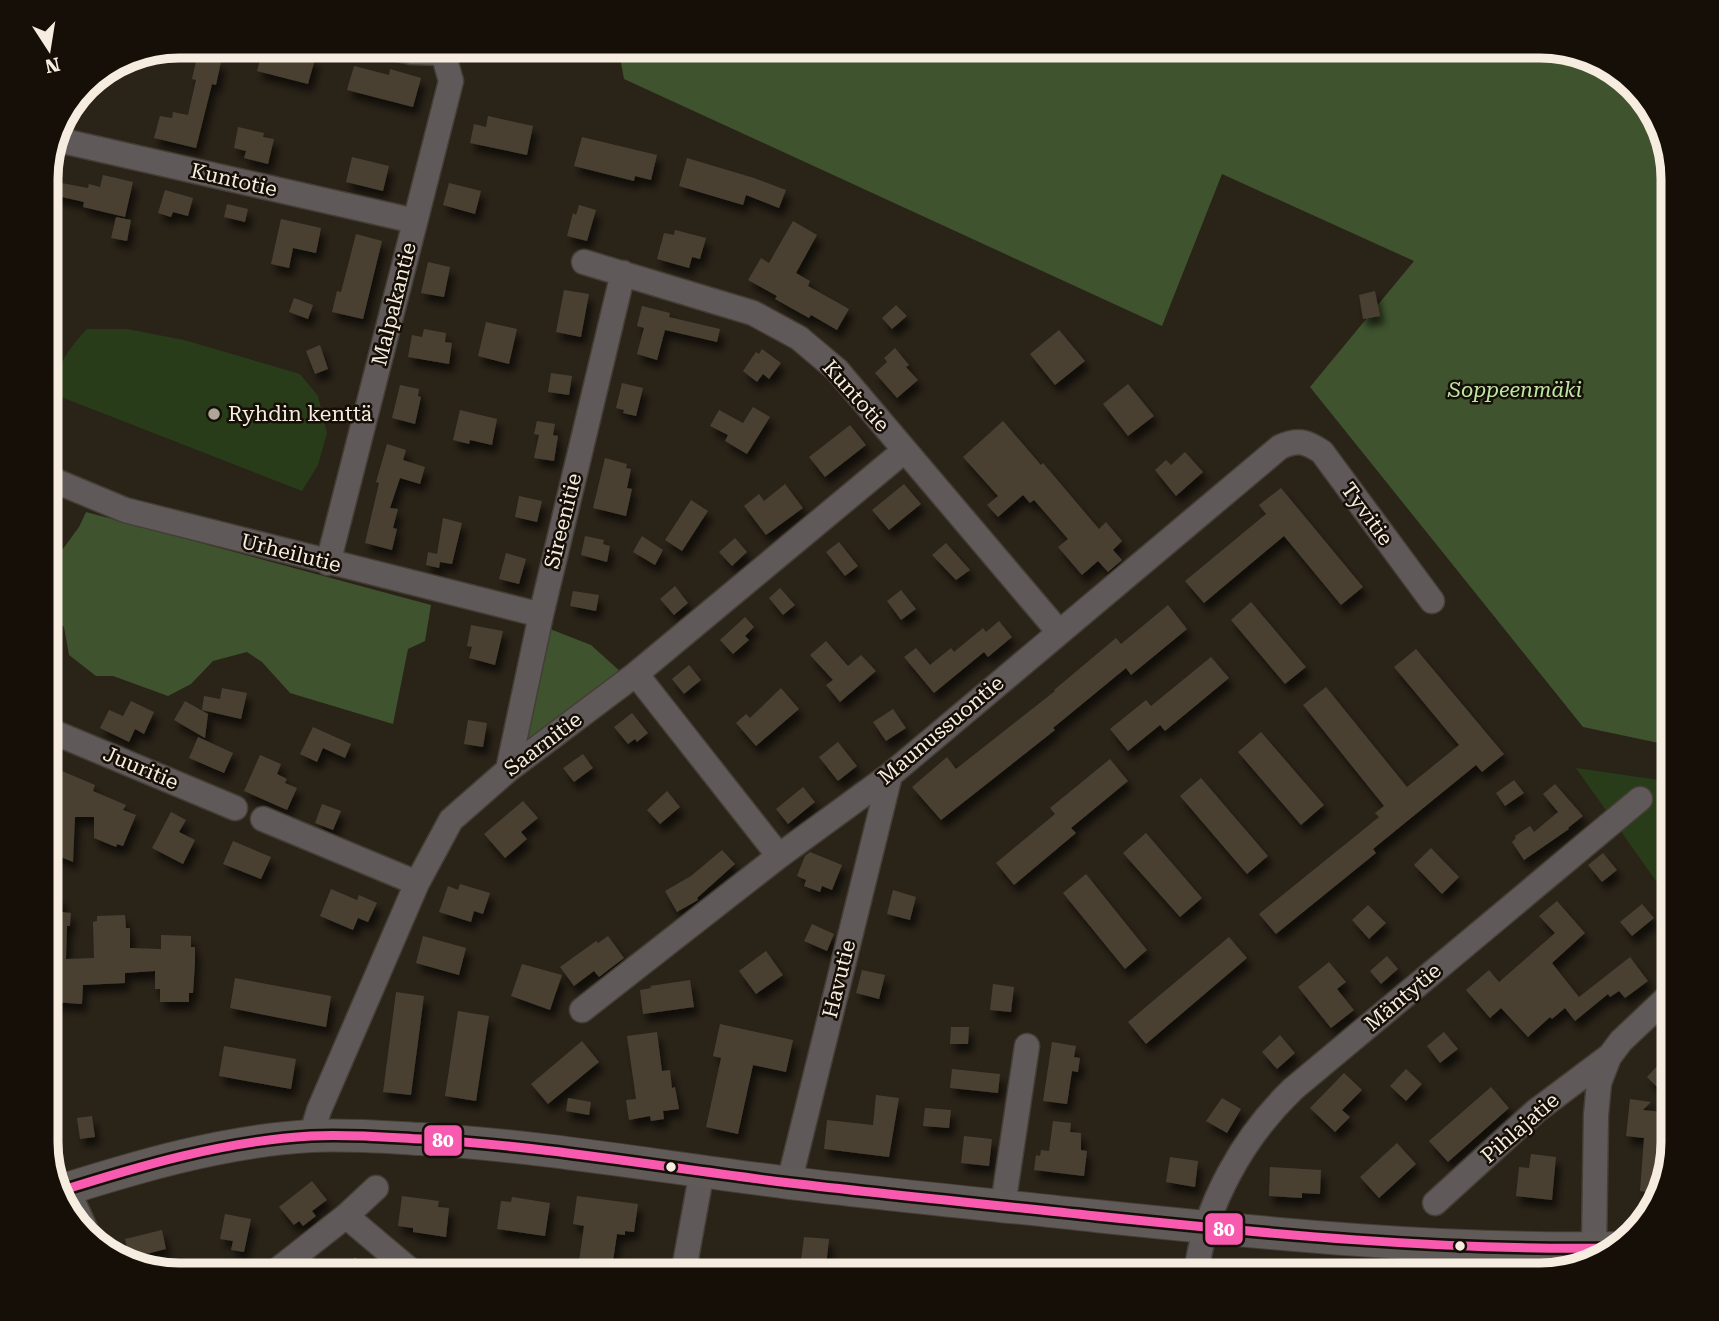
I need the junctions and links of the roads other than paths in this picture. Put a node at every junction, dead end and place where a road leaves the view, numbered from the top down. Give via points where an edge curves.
1 (445, 58) edge
2 (64, 141) edge
3 (415, 221) junction
4 (584, 262) dead end
5 (623, 272) junction
6 (1293, 441) joint
7 (904, 451) junction
8 (58, 482) edge
9 (328, 563) junction
10 (1432, 601) dead end
11 (541, 615) junction
12 (1059, 632) junction
13 (636, 674) junction
14 (58, 734) edge
15 (508, 770) junction
16 (890, 775) junction
17 (1640, 799) dead end
18 (235, 808) dead end
19 (263, 819) dead end
20 (779, 856) junction
21 (417, 883) junction
22 (1661, 1004) edge
23 (582, 1010) dead end
24 (1027, 1046) dead end
25 (1609, 1057) junction
26 (312, 1136) junction
27 (702, 1171) junction
28 (789, 1183) junction
29 (376, 1188) dead end
30 (68, 1189) edge
31 (1434, 1203) dead end
32 (1003, 1205) junction
33 (346, 1216) junction
34 (1206, 1227) junction
35 (1605, 1245) edge
36 (1596, 1250) edge
37 (1533, 1262) edge
38 (287, 1263) edge
39 (401, 1263) edge
40 (685, 1263) edge
41 (1198, 1263) edge

1 - 3 street, Malpakantie via 451,81
2 - 3 street, Kuntotie
3 - 9 street, Malpakantie
4 - 5 street, Kuntotie
5 - 7 street, Kuntotie via 753,313 799,338 837,370
5 - 11 street, Sireenitie
6 - 10 street, Tyvitie via 1308,442 1322,452
6 - 12 street, Maunussuontie via 1257,464
7 - 12 street, Kuntotie
7 - 13 street, Saarnitie
8 - 9 street, Urheilutie via 125,510
9 - 11 street, Urheilutie
11 - 15 street, Sireenitie
12 - 16 street, Maunussuontie
13 - 15 street, Saarnitie
13 - 20 street
14 - 18 street, Juuritie
15 - 21 street, Saarnitie via 452,820
16 - 20 street, Maunussuontie
16 - 28 street, Havutie
17 - 34 street, Mäntytie via 1280,1102 1226,1178
19 - 21 street
20 - 23 street, Maunussuontie
21 - 26 street, Saarnitie via 319,1110
22 - 25 street
24 - 32 street
25 - 31 street, Pihlajatie via 1536,1111
25 - 35 street via 1599,1083 1596,1115
26 - 27 main road via 456,1141
26 - 30 main road via 246,1142
27 - 28 main road
27 - 40 street
28 - 32 main road
29 - 33 street
32 - 34 main road
33 - 38 street
33 - 39 street
34 - 37 main road
34 - 41 street, Mäntytie
36 - 37 main road

